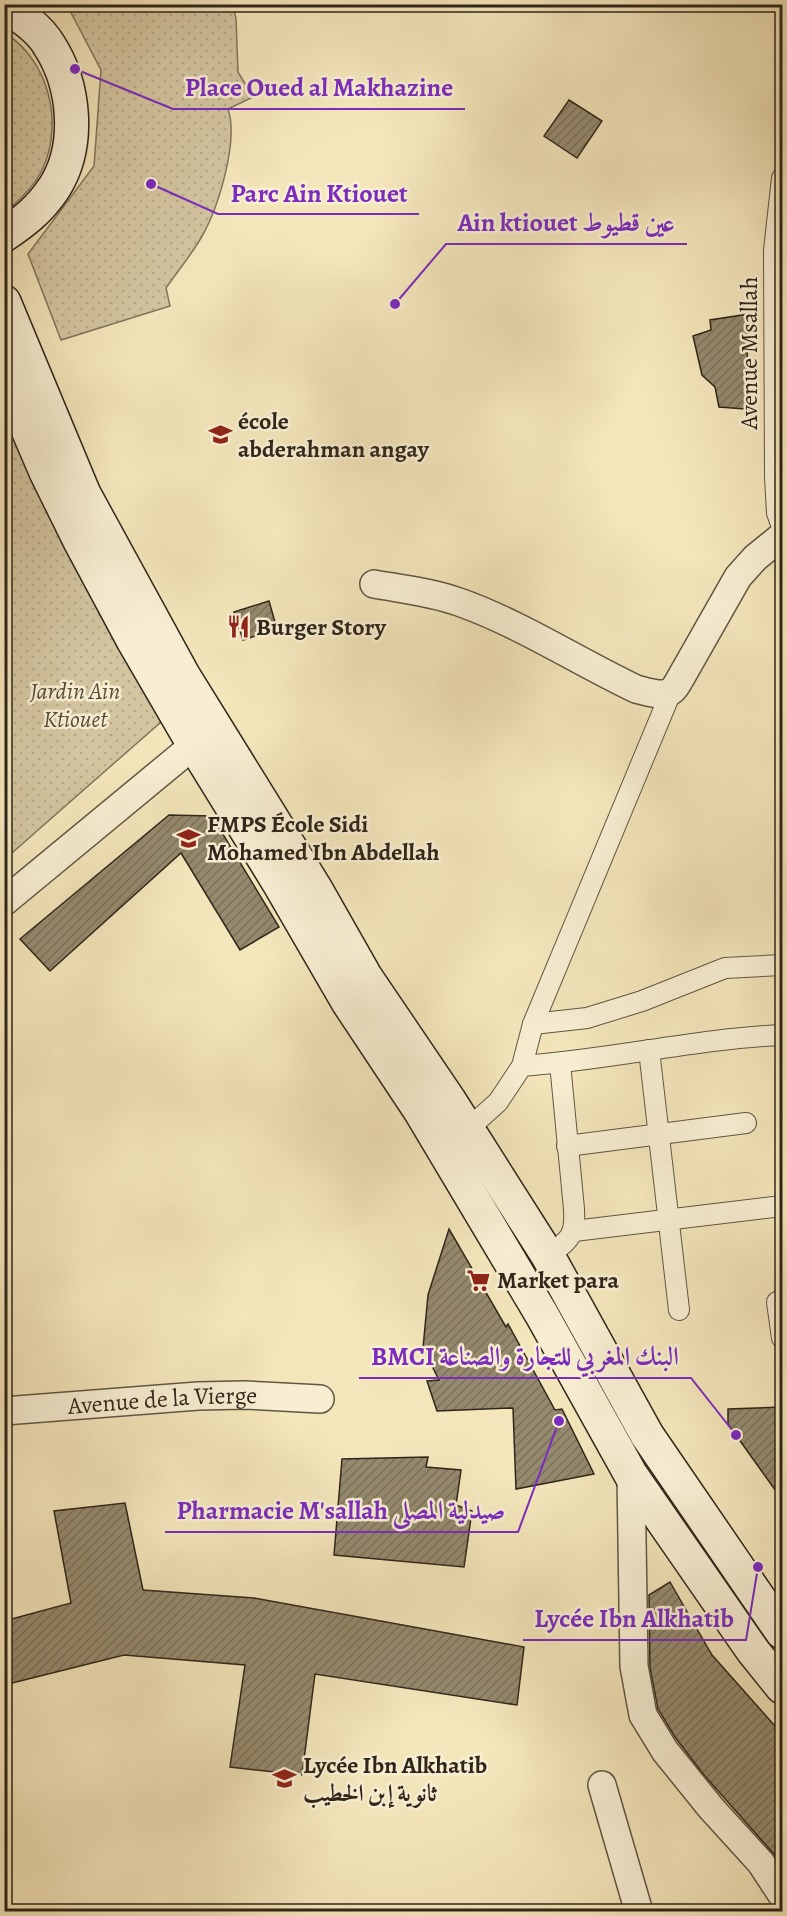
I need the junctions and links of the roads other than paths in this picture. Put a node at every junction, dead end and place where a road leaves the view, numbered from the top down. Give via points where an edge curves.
1 (4, 6) edge
2 (783, 178) edge
3 (4, 235) edge
4 (4, 302) edge
5 (4, 374) edge
6 (783, 527) edge
7 (783, 536) edge
8 (374, 584) dead end
9 (671, 692) junction
10 (194, 745) junction
11 (4, 902) edge
12 (783, 965) edge
13 (533, 1024) junction
14 (783, 1035) edge
15 (650, 1050) junction
16 (560, 1063) junction
17 (522, 1066) junction
18 (746, 1123) dead end
19 (468, 1129) junction
20 (659, 1134) junction
21 (567, 1146) junction
22 (783, 1206) edge
23 (670, 1220) junction
24 (574, 1231) junction
25 (548, 1256) junction
26 (777, 1302) dead end
27 (679, 1310) dead end
28 (783, 1338) edge
29 (320, 1399) dead end
30 (4, 1411) edge
31 (631, 1475) junction
32 (783, 1632) edge
33 (783, 1687) edge
34 (602, 1785) dead end
35 (783, 1894) edge
36 (639, 1911) edge

1 - 3 main road via 22,16 48,44 66,77 73,114 69,152 55,186 31,216
2 - 6 street, Avenue Msallah via 774,250 775,477 777,513
4 - 19 main road via 84,494 154,625 365,976
5 - 10 main road via 80,541
7 - 9 street via 738,577
8 - 9 street via 461,603 636,689
9 - 13 street
10 - 11 street
10 - 31 main road via 348,1002 433,1133
12 - 13 street via 725,968 586,1018
13 - 17 street
14 - 15 street via 735,1037
15 - 16 street
15 - 20 street
16 - 17 street
16 - 21 street
17 - 19 street via 498,1102
18 - 20 street
19 - 25 main road
20 - 21 street
20 - 23 street
21 - 24 street
22 - 23 street
23 - 24 street
23 - 27 street
24 - 25 street
25 - 32 main road via 647,1436
26 - 28 street
29 - 30 street, Avenue de la Vierge via 198,1396
31 - 33 main road via 753,1651
31 - 35 street via 634,1666 643,1715 665,1751
34 - 36 street

